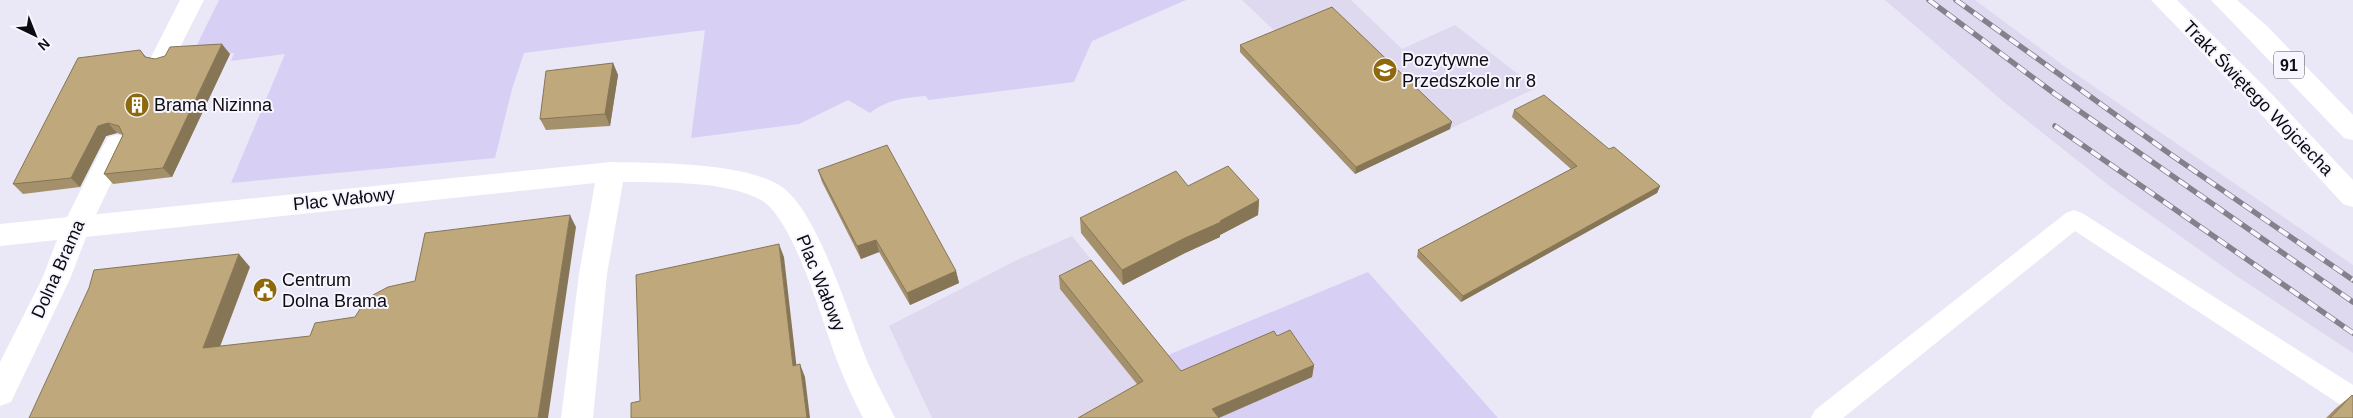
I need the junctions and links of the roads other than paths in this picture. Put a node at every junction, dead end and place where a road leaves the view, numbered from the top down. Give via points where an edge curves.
1 (192, 0) edge
2 (2163, 0) edge
3 (2223, 0) edge
4 (162, 58) edge
5 (2353, 131) edge
6 (117, 144) edge
7 (611, 172) junction
8 (2353, 197) edge
9 (76, 226) junction
10 (0, 235) edge
11 (0, 393) edge
12 (2353, 399) edge
13 (577, 418) edge
14 (879, 418) edge
15 (1824, 418) edge

1 - 4 street
2 - 8 street, Trakt Świętego Wojciecha / 91 via 2256,92
3 - 5 street, 91
6 - 9 street, Dolna Brama
7 - 9 street, Plac Wałowy
7 - 13 street via 593,274
7 - 14 street, Plac Wałowy via 695,175 752,186 774,194 803,233 854,366
9 - 10 street, Plac Wałowy
9 - 11 street, Dolna Brama via 56,279
12 - 15 lane via 2074,219

